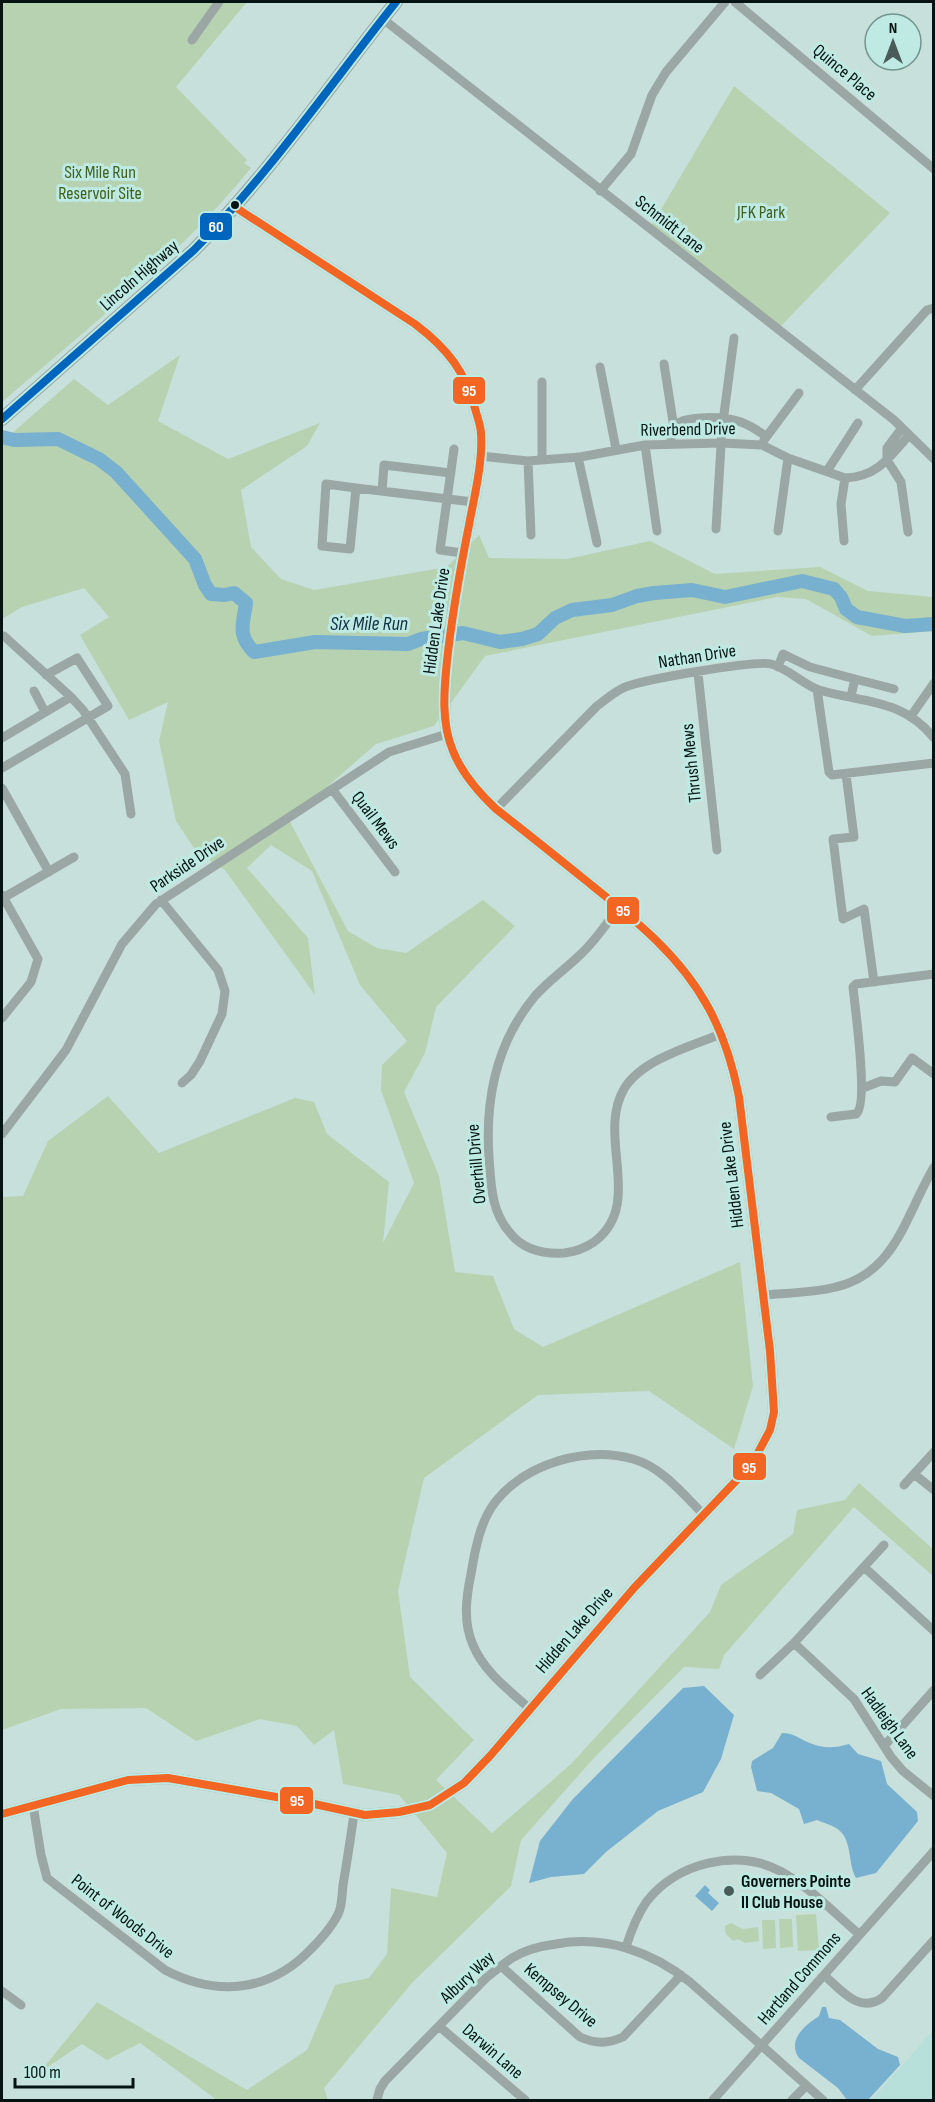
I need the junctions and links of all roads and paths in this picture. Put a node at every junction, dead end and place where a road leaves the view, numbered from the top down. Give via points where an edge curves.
1 (219, 2) edge
2 (396, 2) edge
3 (725, 2) edge
4 (735, 2) edge
5 (383, 19) junction
6 (192, 40) dead end
7 (933, 169) edge
8 (600, 191) junction
9 (235, 207) junction
10 (933, 308) edge
11 (734, 338) dead end
12 (664, 364) dead end
13 (600, 367) dead end
14 (542, 382) dead end
15 (855, 390) junction
16 (799, 393) dead end
17 (2, 419) edge
18 (723, 419) junction
19 (858, 423) dead end
20 (674, 428) junction
21 (905, 431) junction
22 (764, 440) junction
23 (721, 443) junction
24 (671, 444) junction
25 (645, 445) junction
26 (454, 449) dead end
27 (616, 449) junction
28 (480, 456) junction
29 (578, 457) junction
30 (788, 459) junction
31 (933, 459) edge
32 (542, 460) junction
33 (887, 460) junction
34 (528, 461) junction
35 (827, 471) junction
36 (451, 473) junction
37 (845, 478) junction
38 (356, 488) junction
39 (382, 491) junction
40 (447, 499) junction
41 (473, 502) junction
42 (716, 529) dead end
43 (657, 531) dead end
44 (778, 531) dead end
45 (908, 532) dead end
46 (531, 535) dead end
47 (844, 540) dead end
48 (597, 543) dead end
49 (463, 553) junction
50 (2, 636) edge
51 (778, 667) junction
52 (698, 673) junction
53 (46, 675) junction
54 (855, 679) junction
55 (933, 683) edge
56 (817, 689) junction
57 (894, 689) dead end
58 (34, 691) dead end
59 (851, 696) junction
60 (71, 697) junction
61 (45, 712) junction
62 (911, 716) junction
63 (88, 718) junction
64 (447, 734) junction
65 (2, 738) edge
66 (933, 738) edge
67 (933, 763) edge
68 (2, 768) edge
69 (846, 774) junction
70 (2, 788) edge
71 (332, 789) junction
72 (496, 809) junction
73 (131, 814) dead end
74 (717, 850) dead end
75 (74, 857) dead end
76 (49, 872) junction
77 (395, 872) dead end
78 (2, 896) edge
79 (161, 900) junction
80 (619, 907) junction
81 (933, 974) edge
82 (874, 982) junction
83 (2, 1018) edge
84 (721, 1034) junction
85 (933, 1074) edge
86 (182, 1083) dead end
87 (863, 1088) junction
88 (831, 1117) dead end
89 (2, 1134) edge
90 (933, 1167) edge
91 (763, 1295) junction
92 (933, 1452) edge
93 (914, 1474) junction
94 (904, 1485) dead end
95 (933, 1490) edge
96 (704, 1515) junction
97 (884, 1545) dead end
98 (864, 1567) junction
99 (933, 1631) edge
100 (794, 1643) junction
101 (760, 1676) dead end
102 (933, 1690) edge
103 (530, 1709) junction
104 (885, 1745) junction
105 (933, 1796) edge
106 (33, 1805) junction
107 (354, 1813) junction
108 (2, 1814) edge
109 (933, 1851) edge
110 (859, 1934) junction
111 (933, 1940) edge
112 (626, 1947) junction
113 (501, 1966) junction
114 (681, 1975) junction
115 (824, 1975) junction
116 (2, 1991) edge
117 (21, 2005) dead end
118 (440, 2027) junction
119 (761, 2046) junction
120 (806, 2086) junction
121 (377, 2100) edge
122 (525, 2100) edge
123 (713, 2100) edge
124 (792, 2100) edge
125 (823, 2100) edge

1 - 6 street
2 - 5 main road, Lincoln Highway
3 - 8 street via 666,72 652,95 631,154
4 - 7 street, Quince Place
5 - 8 street, Schmidt Lane
5 - 9 main road, Lincoln Highway
8 - 15 street, Schmidt Lane
9 - 17 main road, Lincoln Highway via 194,250
9 - 28 street, Hidden Lake Drive via 435,339 459,366 471,392 481,434
10 - 15 street
11 - 18 street
12 - 20 street
13 - 27 street
14 - 32 street
15 - 21 street, Schmidt Lane
16 - 22 street
18 - 20 street via 685,420
18 - 22 street via 741,422
18 - 23 street
19 - 35 street
20 - 24 street
21 - 31 street, Schmidt Lane
21 - 33 street via 888,448
22 - 23 street, Riverbend Drive
22 - 30 street, Riverbend Drive
23 - 24 street, Riverbend Drive
23 - 42 street
24 - 25 street, Riverbend Drive
25 - 27 street, Riverbend Drive
25 - 43 street
26 - 36 street
27 - 29 street, Riverbend Drive
28 - 34 street, Riverbend Drive
28 - 41 street, Hidden Lake Drive
29 - 32 street, Riverbend Drive
29 - 48 street
30 - 35 street, Riverbend Drive
30 - 44 street
32 - 34 street, Riverbend Drive
33 - 37 street via 864,476
33 - 45 street via 901,482
34 - 46 street
35 - 37 street, Riverbend Drive
36 - 39 street via 384,465
36 - 40 street
37 - 47 street via 841,504
38 - 38 street via 326,484 322,546 350,549
38 - 39 street
39 - 40 street
40 - 41 street
40 - 49 street via 440,550
41 - 49 street, Hidden Lake Drive
49 - 64 street, Hidden Lake Drive via 448,652 444,699
50 - 53 street
51 - 52 street, Nathan Drive via 763,663
51 - 54 street via 783,654 810,667
51 - 56 street, Nathan Drive
52 - 72 street, Nathan Drive via 639,683 609,697
52 - 74 street, Thrush Mews
53 - 60 street
53 - 63 street via 77,658 108,706
54 - 57 street
54 - 59 street
55 - 62 street
56 - 59 street, Nathan Drive
56 - 69 street via 829,772 835,776
58 - 61 street
59 - 62 street, Nathan Drive via 888,705
60 - 61 street
60 - 63 street
61 - 65 street
62 - 66 street, Nathan Drive
63 - 68 street
63 - 73 street via 125,774
64 - 71 street, Parkside Drive via 389,752
64 - 72 street, Hidden Lake Drive via 464,774
67 - 69 street
69 - 82 street via 854,837 833,839 843,919 864,909
70 - 76 street
71 - 77 street, Quail Mews
71 - 79 street, Parkside Drive
72 - 80 street, Hidden Lake Drive
75 - 76 street
76 - 78 street
78 - 83 street via 38,959 31,982
79 - 86 street via 218,970 225,991 222,1014 192,1075
79 - 89 street, Parkside Drive via 122,944 66,1050
80 - 84 street, Hidden Lake Drive via 690,978
80 - 84 street, Overhill Drive via 584,952 537,994 501,1052 488,1113 492,1194 495,1209 511,1235 523,1245 553,1254 570,1253 600,1237 616,1212 619,1198 614,1126 624,1088 642,1069
81 - 82 street
82 - 87 street via 853,987
84 - 91 street, Hidden Lake Drive via 739,1097
85 - 87 street via 912,1058 895,1082 881,1081
87 - 88 street via 860,1112
90 - 91 street via 892,1249 872,1272 837,1287
91 - 96 street, Hidden Lake Drive via 774,1412 770,1430 752,1464
92 - 93 street
93 - 94 street
93 - 95 street
96 - 103 street, Hidden Lake Drive via 634,1588
96 - 103 street via 662,1473 634,1459 594,1454 558,1461 522,1477 495,1502 477,1538 465,1606 472,1644 485,1667
97 - 98 street
98 - 99 street
98 - 100 street
100 - 101 street
100 - 104 street, Hadleigh Lane via 854,1699
102 - 104 street
103 - 107 street, Hidden Lake Drive via 464,1782 430,1805 399,1812
104 - 105 street, Hadleigh Lane via 903,1771
106 - 107 street, Hidden Lake Drive via 128,1780 168,1778
106 - 107 street, Point of Woods Drive via 47,1878 165,1970 184,1980 220,1987 266,1981 294,1965 325,1935 339,1911
106 - 108 street, Hidden Lake Drive
109 - 110 street, Hartland Commons
110 - 112 street via 779,1871 760,1863 721,1861 689,1869 654,1894 639,1914
110 - 115 street, Hartland Commons
111 - 115 street via 875,2003 858,2003
112 - 113 street, Albury Way via 600,1941 562,1942 525,1952
112 - 114 street, Albury Way
113 - 114 street, Kempsey Drive via 580,2037 594,2043 611,2043 623,2037
113 - 118 street, Albury Way
114 - 119 street, Albury Way
115 - 119 street, Hartland Commons
116 - 117 street
118 - 121 street, Albury Way via 385,2081
118 - 122 street, Darwin Lane
119 - 120 street, Albury Way
119 - 123 street, Hartland Commons
120 - 124 street
120 - 125 street, Albury Way

